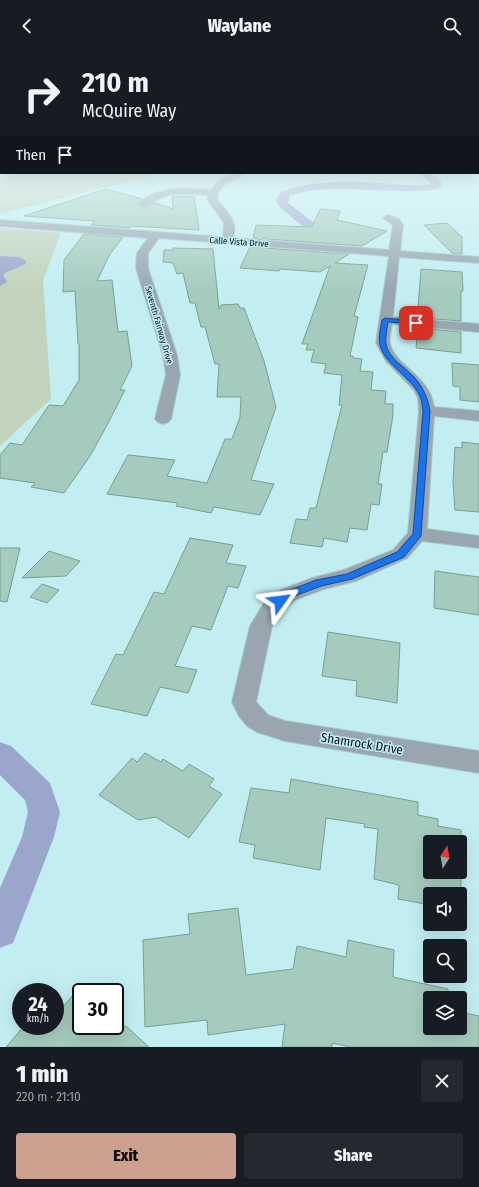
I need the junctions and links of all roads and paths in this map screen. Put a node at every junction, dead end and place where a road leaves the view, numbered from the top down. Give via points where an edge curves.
1 (150, 198) edge
2 (212, 198) edge
3 (144, 204) dead end
4 (388, 218) dead end
5 (0, 223) edge
6 (156, 235) junction
7 (227, 241) junction
8 (395, 254) junction
9 (479, 260) edge
10 (385, 320) junction
11 (479, 328) edge
12 (427, 411) junction
13 (479, 416) edge
14 (163, 419) dead end
15 (417, 534) junction
16 (479, 542) edge
17 (479, 762) edge

1 - 3 street
2 - 7 street via 231,226
4 - 8 street via 398,225
5 - 6 street, Calle Vista Drive
6 - 7 street, Calle Vista Drive
6 - 14 street, Seventh Fairway Drive via 144,249 141,257 142,268 170,355 173,375
7 - 8 street, Calle Vista Drive
8 - 9 street, Calle Vista Drive
8 - 10 street
10 - 11 street
10 - 12 street via 382,343 384,350 419,388 425,398
12 - 13 street
12 - 15 street
15 - 16 street
15 - 17 street, Shamrock Drive via 400,554 349,576 288,594 271,608 261,626 244,702 249,714 262,724 285,731

